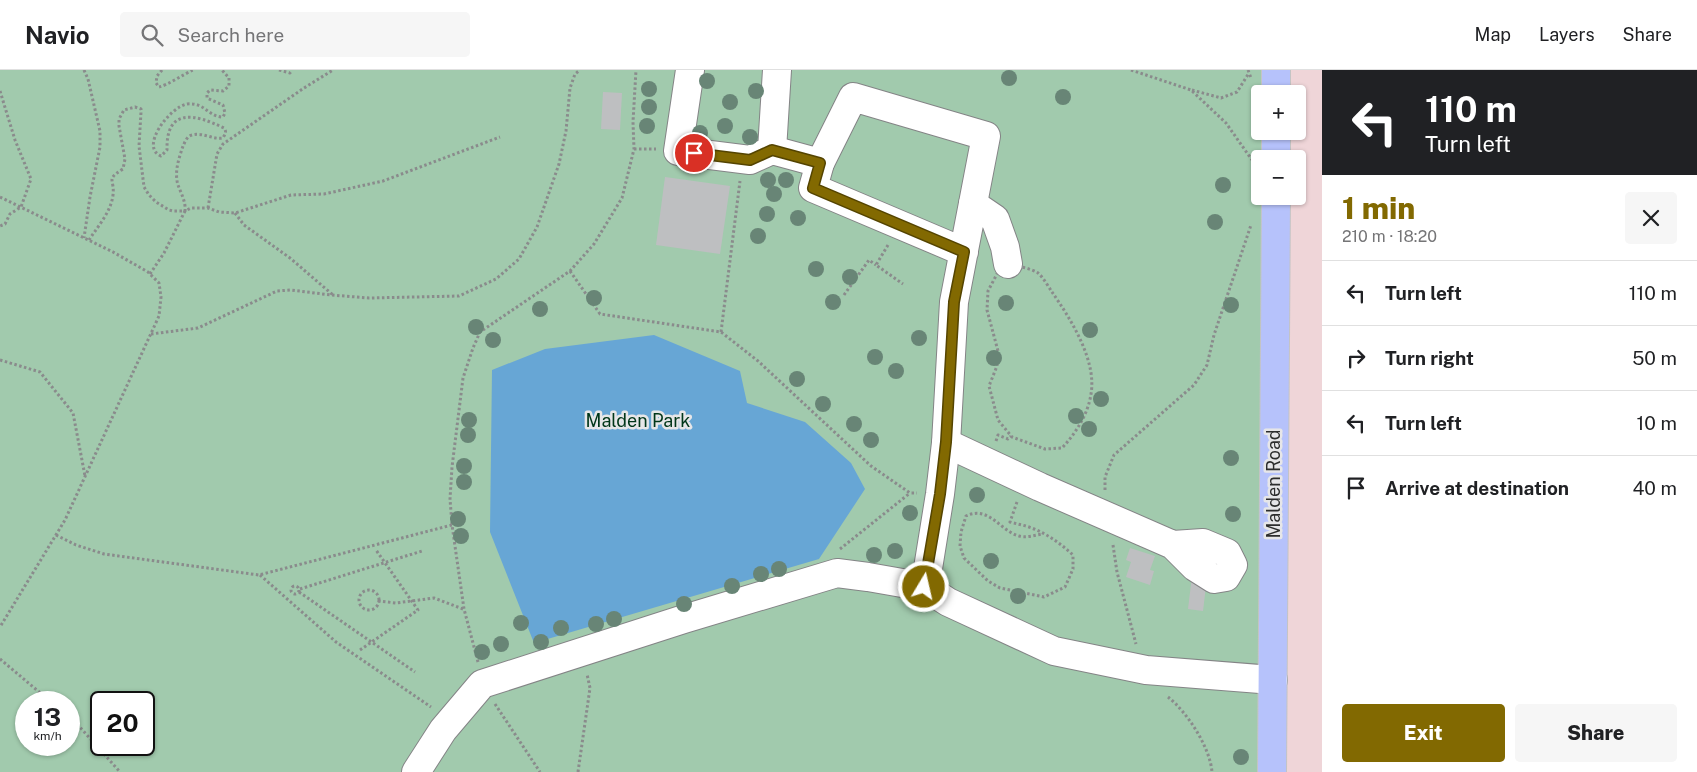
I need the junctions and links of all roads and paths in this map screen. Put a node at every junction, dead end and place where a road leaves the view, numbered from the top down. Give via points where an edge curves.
1 (84, 70) edge
2 (162, 70) edge
3 (193, 70) edge
4 (222, 70) edge
5 (279, 70) edge
6 (292, 70) edge
7 (333, 70) edge
8 (580, 70) edge
9 (636, 70) edge
10 (690, 70) edge
11 (777, 70) edge
12 (1130, 70) edge
13 (1248, 72) edge
14 (1269, 83) edge
15 (1191, 90) junction
16 (0, 91) edge
17 (500, 137) dead end
18 (772, 150) junction
19 (743, 159) junction
20 (1251, 159) edge
21 (820, 163) junction
22 (0, 197) edge
23 (973, 204) junction
24 (1276, 205) edge
25 (22, 207) junction
26 (208, 208) junction
27 (185, 211) junction
28 (236, 213) junction
29 (1251, 223) dead end
30 (899, 224) junction
31 (0, 226) edge
32 (84, 238) junction
33 (89, 240) junction
34 (964, 252) junction
35 (1008, 264) junction
36 (876, 265) junction
37 (570, 271) junction
38 (150, 274) junction
39 (903, 284) dead end
40 (844, 295) dead end
41 (334, 296) junction
42 (721, 332) junction
43 (151, 334) junction
44 (0, 360) edge
45 (946, 442) junction
46 (85, 476) junction
47 (1025, 480) junction
48 (910, 493) junction
49 (940, 494) junction
50 (1108, 517) junction
51 (452, 525) junction
52 (1043, 534) junction
53 (56, 535) junction
54 (1173, 545) dead end
55 (376, 550) dead end
56 (422, 551) dead end
57 (385, 563) junction
58 (260, 575) junction
59 (821, 578) junction
60 (924, 587) junction
61 (378, 601) junction
62 (411, 601) junction
63 (464, 609) junction
64 (0, 627) edge
65 (372, 642) junction
66 (360, 650) dead end
67 (581, 652) junction
68 (0, 659) edge
69 (1146, 670) junction
70 (415, 672) dead end
71 (1273, 680) junction
72 (482, 684) junction
73 (38, 691) edge
74 (452, 719) junction
75 (80, 727) edge
76 (120, 772) edge
77 (416, 772) edge
78 (540, 772) edge
79 (578, 772) edge
80 (1212, 772) edge
81 (1272, 772) edge

1 - 32 path via 100,131
2 - 3 path via 157,76 159,87
4 - 27 path via 229,78 228,86 207,93 207,98 223,105 225,113 222,117 216,117 198,104 188,104 178,107 166,118 155,135 155,149 161,156 168,150 170,127 184,117 193,116 226,130 223,138 199,134 186,138 177,168 177,182
5 - 6 path via 290,73
7 - 26 path via 223,144 217,154
8 - 41 path via 570,88 559,164 536,227 520,259 496,279 460,296
9 - 37 path via 634,149 622,198 594,244
10 - 19 lane via 678,151
11 - 18 lane
12 - 15 path
13 - 14 path
13 - 15 path via 1237,92 1221,98
15 - 20 path via 1226,124
16 - 25 path via 31,179
17 - 28 path via 383,181 324,194 291,195
18 - 19 lane via 750,160
18 - 21 lane
19 - 42 path
21 - 23 lane via 853,97 986,136
21 - 30 lane via 813,188
22 - 25 path
23 - 34 lane
23 - 35 lane via 995,219
24 - 71 main road, Malden Road
25 - 31 path via 10,214 5,224
25 - 32 path
26 - 27 path
26 - 28 path
27 - 33 path via 169,210 156,202 144,187 139,146 142,112 135,106 124,110 119,119 125,159 123,169 113,175 114,194 108,212
27 - 38 path
28 - 41 path via 244,225 290,258
29 - 50 path via 1207,365 1194,385 1114,455 1104,477
30 - 34 lane
30 - 36 path
32 - 33 path
33 - 38 path
34 - 45 lane via 954,302
35 - 35 path via 1038,273 1079,335 1090,368 1092,393 1084,417 1062,448 1044,449 1012,437 998,420 989,386 997,366 998,351 987,310 988,291 998,272
36 - 39 path
36 - 40 path via 869,260
37 - 42 path via 600,314
37 - 51 path via 480,332 463,378 453,457
38 - 43 path via 158,283 161,297 159,316
41 - 43 path via 277,291 198,328
42 - 48 path via 758,361 871,466
43 - 46 path
44 - 46 path via 40,372 72,413
45 - 47 lane
45 - 49 lane
46 - 53 path
47 - 50 lane
47 - 52 path via 1010,522
48 - 49 path
48 - 59 path via 828,559
49 - 60 lane
50 - 54 lane
50 - 69 path via 1117,572
51 - 58 path
51 - 63 path
52 - 52 path via 1073,554 1073,569 1065,587 1044,597 1000,588 988,581 964,558 960,546 966,516 973,512 998,522 1017,536
53 - 58 path via 104,554
53 - 64 path
55 - 57 path
56 - 57 path
57 - 62 path
57 - 65 path via 299,591
58 - 74 path via 336,642
59 - 60 lane via 837,573
59 - 67 lane
60 - 69 lane via 948,602 1054,651
61 - 61 path via 374,609 367,610 362,608 359,599 368,590 377,595
61 - 62 path
62 - 63 path via 434,598
62 - 65 path via 418,610
63 - 72 path
65 - 66 path
65 - 70 path
67 - 72 lane
67 - 79 path via 590,688
68 - 73 path
69 - 71 lane
69 - 80 path via 1152,684 1178,705 1203,742
71 - 81 main road, Malden Road
72 - 74 lane
72 - 78 path
74 - 77 lane
75 - 76 path

